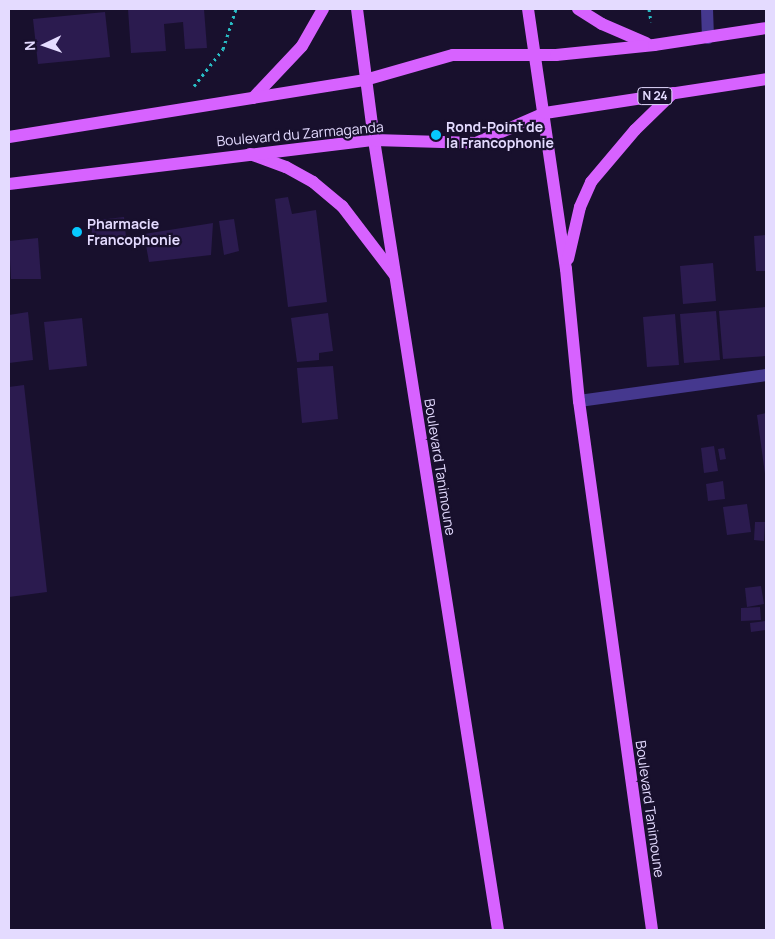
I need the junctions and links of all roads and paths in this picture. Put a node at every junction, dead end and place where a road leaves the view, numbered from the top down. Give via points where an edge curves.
1 (236, 9) edge
2 (324, 9) edge
3 (357, 9) edge
4 (528, 9) edge
5 (578, 9) edge
6 (707, 9) edge
7 (766, 28) edge
8 (708, 38) junction
9 (654, 45) junction
10 (536, 56) junction
11 (766, 79) edge
12 (365, 80) junction
13 (673, 93) junction
14 (253, 98) junction
15 (174, 110) junction
16 (545, 114) junction
17 (9, 137) edge
18 (374, 140) junction
19 (245, 153) junction
20 (9, 184) edge
21 (566, 269) junction
22 (395, 276) junction
23 (766, 375) edge
24 (579, 401) junction
25 (498, 930) edge
26 (652, 930) edge

1 - 15 path via 223,49
2 - 14 main road via 302,46
3 - 12 main road, Boulevard Tanimoune
4 - 10 main road, Boulevard Tanimoune
5 - 9 main road via 602,24
6 - 8 street
7 - 8 main road
8 - 9 main road
9 - 10 main road
10 - 12 main road via 453,55
10 - 16 main road, Boulevard Tanimoune
11 - 13 main road, Boulevard du Zarmaganda / N 24
12 - 14 main road
12 - 18 main road, Boulevard Tanimoune
13 - 16 main road, Boulevard du Zarmaganda / N 24
13 - 21 main road via 635,130 591,182 580,207
14 - 15 main road
15 - 17 main road
16 - 18 main road, Boulevard du Zarmaganda / N 24 via 476,142
16 - 21 main road, Boulevard Tanimoune
18 - 19 main road, Boulevard du Zarmaganda / N 24
18 - 22 main road, Boulevard Tanimoune
19 - 20 main road, Boulevard du Zarmaganda / N 24
19 - 22 main road via 286,167 313,182 342,206
21 - 24 main road, Boulevard Tanimoune
22 - 25 main road, Boulevard Tanimoune
23 - 24 street
24 - 26 main road, Boulevard Tanimoune

